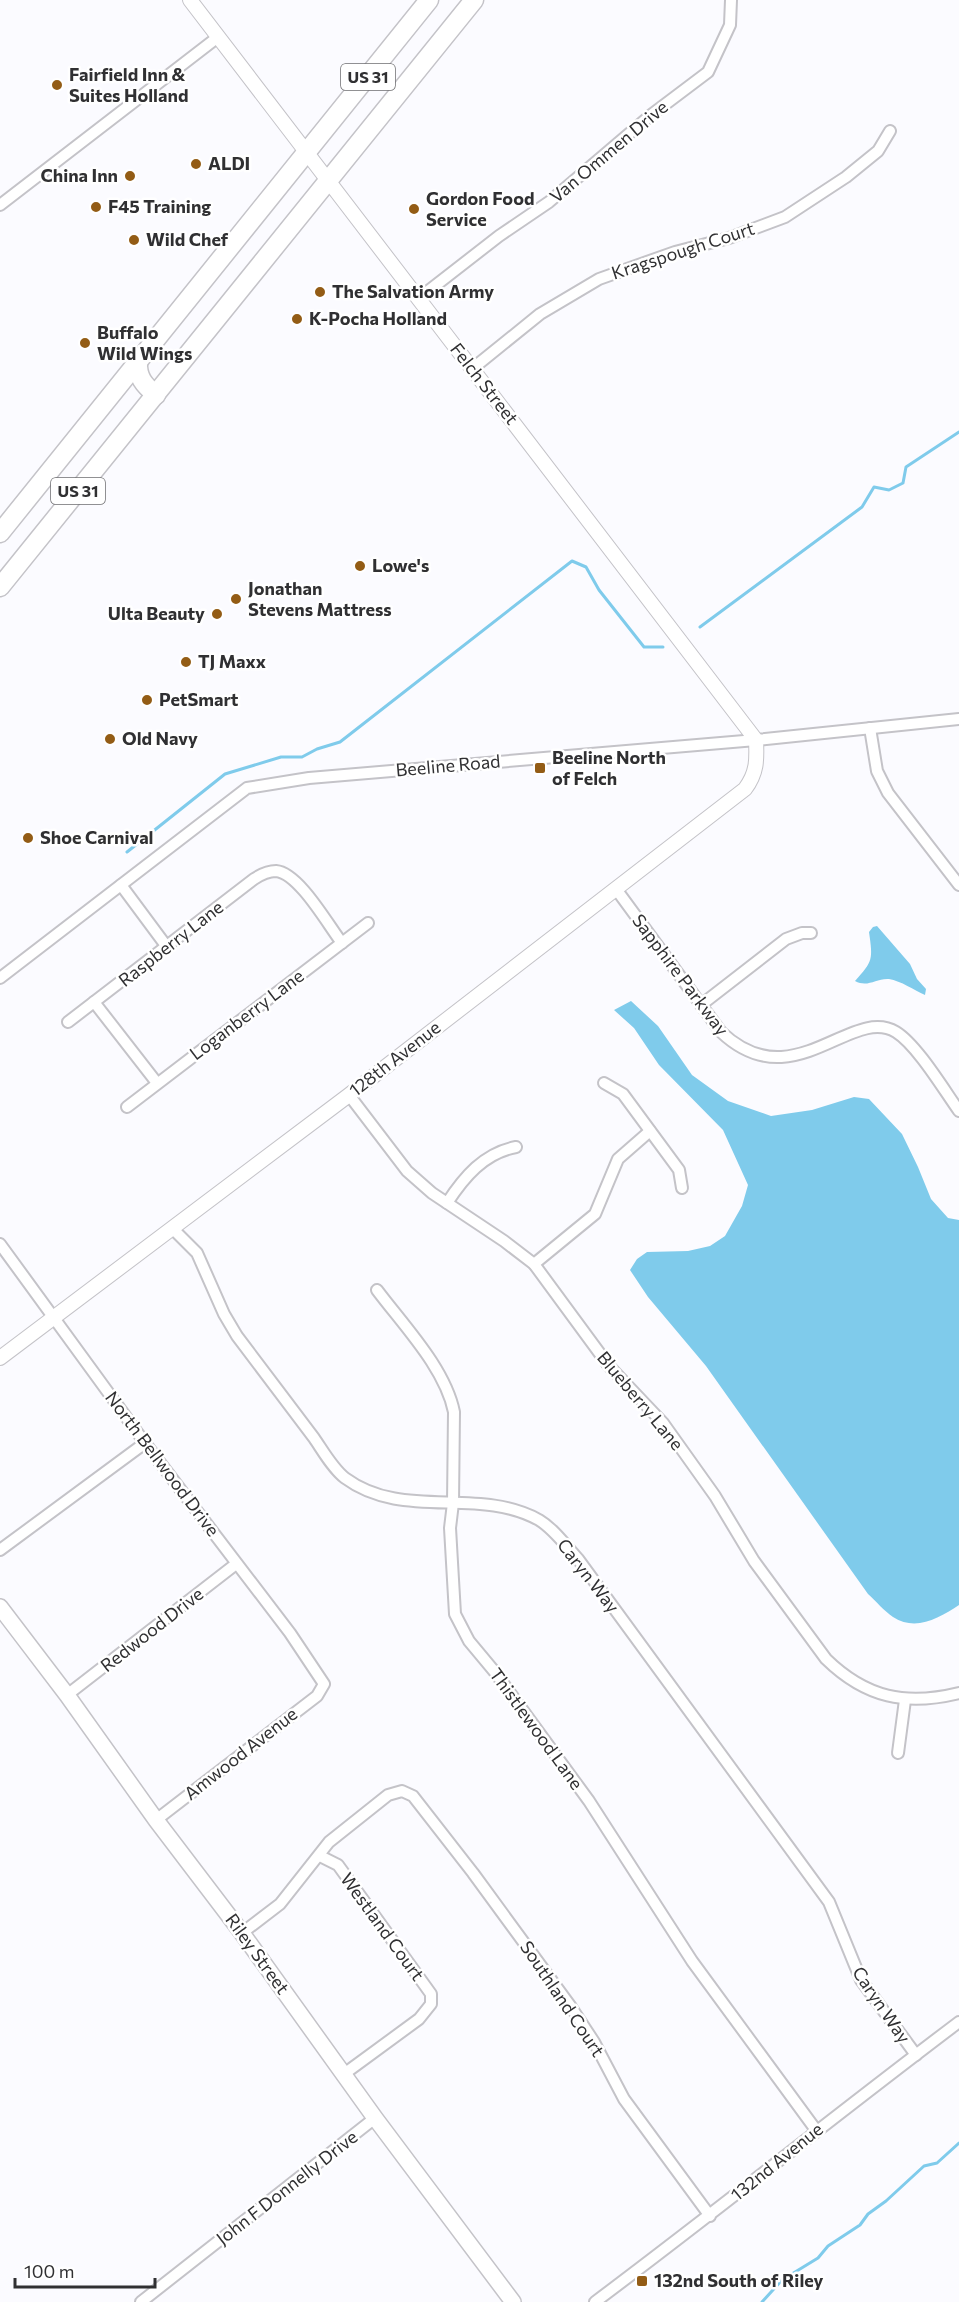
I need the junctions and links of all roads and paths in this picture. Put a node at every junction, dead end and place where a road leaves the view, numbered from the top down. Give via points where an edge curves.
1 (190, 0) edge
2 (429, 0) edge
3 (474, 0) edge
4 (731, 0) edge
5 (218, 37) junction
6 (890, 131) dead end
7 (307, 153) junction
8 (328, 182) junction
9 (0, 204) edge
10 (418, 299) junction
11 (138, 362) junction
12 (472, 369) junction
13 (156, 395) junction
14 (0, 532) edge
15 (0, 587) edge
16 (959, 719) edge
17 (870, 728) junction
18 (756, 740) junction
19 (121, 885) junction
20 (959, 885) edge
21 (616, 889) junction
22 (368, 923) dead end
23 (811, 933) dead end
24 (342, 943) junction
25 (167, 947) junction
26 (0, 978) edge
27 (94, 1002) junction
28 (701, 1005) junction
29 (68, 1022) dead end
30 (157, 1083) junction
31 (604, 1083) dead end
32 (349, 1095) junction
33 (127, 1107) dead end
34 (959, 1111) edge
35 (650, 1131) junction
36 (516, 1147) dead end
37 (682, 1188) dead end
38 (447, 1203) junction
39 (172, 1228) junction
40 (0, 1244) edge
41 (534, 1264) junction
42 (377, 1290) dead end
43 (53, 1317) junction
44 (0, 1358) edge
45 (145, 1443) junction
46 (453, 1503) junction
47 (0, 1551) edge
48 (236, 1564) junction
49 (0, 1607) edge
50 (324, 1684) joint
51 (959, 1693) edge
52 (67, 1695) junction
53 (905, 1700) junction
54 (898, 1753) dead end
55 (156, 1820) junction
56 (320, 1856) junction
57 (242, 1933) junction
58 (959, 2022) edge
59 (916, 2055) junction
60 (344, 2074) junction
61 (375, 2118) junction
62 (816, 2130) junction
63 (710, 2216) junction
64 (141, 2302) edge
65 (513, 2302) edge
66 (595, 2302) edge

1 - 5 street, Felch Street
2 - 7 highway, US 31
3 - 8 highway, US 31
4 - 10 street, Van Ommen Drive via 730,25 708,72 549,202
5 - 7 street, Felch Street
5 - 9 street
6 - 12 street, Kragspough Court via 878,151 785,217 599,279 540,314
7 - 8 street, Felch Street
7 - 11 highway, US 31
8 - 10 street, Felch Street
8 - 13 highway, US 31
10 - 12 street, Felch Street
11 - 13 highway via 141,381
11 - 14 highway, US 31
12 - 18 street, Felch Street
13 - 15 highway, US 31
16 - 17 street, Beeline Road
17 - 18 street, Beeline Road
17 - 20 street via 877,771 888,793
18 - 19 street, Beeline Road via 309,778 247,788
18 - 21 street, 128th Avenue via 757,765 745,789
19 - 25 street
19 - 26 street, Beeline Road
21 - 28 street, Sapphire Parkway
21 - 32 street, 128th Avenue
22 - 24 street, Loganberry Lane
23 - 28 street via 786,939
24 - 25 street, Raspberry Lane via 299,885 276,871 254,879
24 - 30 street, Loganberry Lane
25 - 27 street, Raspberry Lane
27 - 29 street, Raspberry Lane
27 - 30 street
28 - 34 street, Sapphire Parkway via 730,1041 766,1056 798,1055 870,1026 889,1029 911,1047
30 - 33 street, Loganberry Lane
31 - 35 street via 623,1094
32 - 38 street, Blueberry Lane via 407,1171
32 - 39 street, 128th Avenue
35 - 37 street via 680,1170
35 - 41 street via 618,1159 595,1214
36 - 38 street via 494,1154 462,1179
38 - 41 street, Blueberry Lane
39 - 43 street, 128th Avenue
39 - 46 street, Caryn Way via 197,1253 237,1336 343,1477 383,1498
40 - 43 street, North Bellwood Drive
41 - 53 street, Blueberry Lane via 609,1366 663,1423 715,1496 759,1569 825,1659 868,1689
42 - 46 street, Thistlewood Lane via 436,1370 451,1398
43 - 44 street, 128th Avenue
43 - 45 street, North Bellwood Drive
45 - 47 street
45 - 48 street, North Bellwood Drive
46 - 59 street, Caryn Way via 489,1505 530,1516 559,1537 578,1559 829,1902 861,1980
46 - 62 street, Thistlewood Lane via 450,1528 455,1614 470,1641 589,1801 692,1961
48 - 50 street, North Bellwood Drive
48 - 52 street, Redwood Drive
49 - 52 main road, Riley Street
50 - 55 street, Amwood Avenue via 316,1696
51 - 53 street, Blueberry Lane
52 - 55 main road, Riley Street
53 - 54 street
55 - 57 main road, Riley Street
56 - 57 street via 280,1904
56 - 60 street, Westland Court via 338,1865 431,1994 431,2004 419,2019
56 - 63 street, Southland Court via 330,1842 388,1795 402,1791 413,1796 571,2007 624,2099
57 - 60 main road, Riley Street
58 - 59 street, 132nd Avenue
59 - 62 street, 132nd Avenue
60 - 61 main road, Riley Street
61 - 64 street, John F Donnelly Drive
61 - 65 main road, Riley Street
62 - 63 street, 132nd Avenue
63 - 66 street, 132nd Avenue

